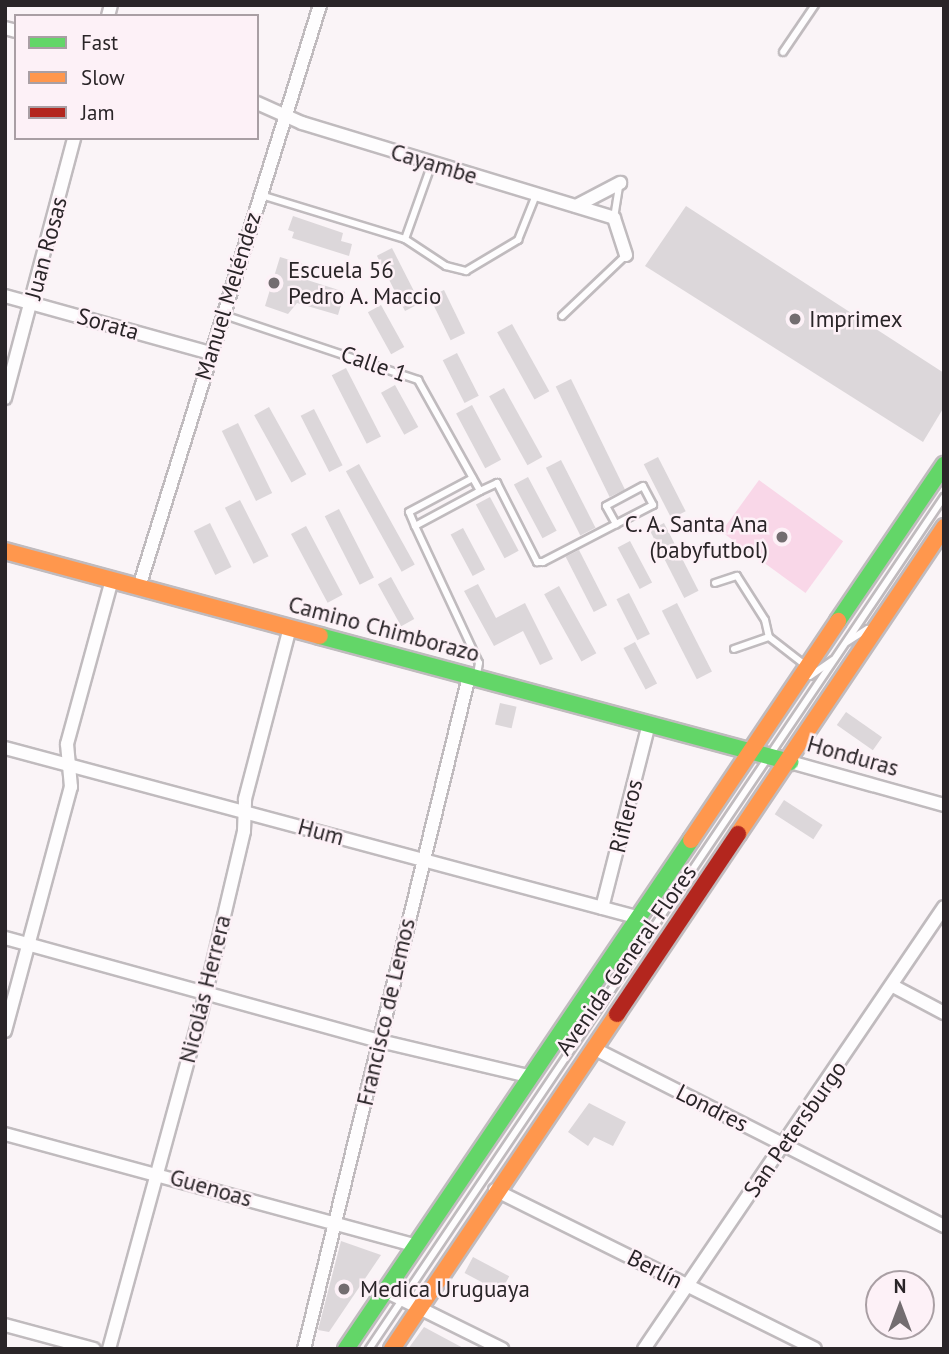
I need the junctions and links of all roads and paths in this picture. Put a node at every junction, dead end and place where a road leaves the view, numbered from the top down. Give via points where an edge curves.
1 (320, 5) edge
2 (815, 5) edge
3 (783, 52) dead end
4 (259, 104) edge
5 (286, 115) junction
6 (73, 140) edge
7 (432, 163) junction
8 (620, 183) joint
9 (259, 195) junction
10 (536, 195) junction
11 (576, 206) junction
12 (614, 218) junction
13 (405, 239) junction
14 (626, 255) joint
15 (5, 296) edge
16 (31, 303) junction
17 (222, 315) junction
18 (562, 316) dead end
19 (211, 353) junction
20 (5, 398) edge
21 (944, 465) edge
22 (473, 478) junction
23 (480, 491) junction
24 (944, 497) edge
25 (616, 524) junction
26 (415, 526) junction
27 (944, 527) edge
28 (5, 551) edge
29 (112, 580) junction
30 (715, 583) dead end
31 (139, 587) junction
32 (897, 597) junction
33 (290, 628) junction
34 (769, 637) junction
35 (845, 643) junction
36 (734, 649) dead end
37 (834, 659) junction
38 (807, 666) junction
39 (473, 677) junction
40 (649, 723) junction
41 (5, 748) edge
42 (751, 750) junction
43 (769, 755) junction
44 (790, 762) junction
45 (69, 764) junction
46 (944, 805) edge
47 (244, 811) junction
48 (422, 859) junction
49 (689, 874) junction
50 (944, 906) edge
51 (603, 908) junction
52 (685, 915) junction
53 (636, 917) junction
54 (5, 938) edge
55 (29, 944) junction
56 (892, 986) junction
57 (203, 993) junction
58 (944, 1013) edge
59 (5, 1031) edge
60 (380, 1041) junction
61 (593, 1048) junction
62 (532, 1077) junction
63 (5, 1134) edge
64 (785, 1145) junction
65 (157, 1173) junction
66 (495, 1190) junction
67 (336, 1223) junction
68 (944, 1226) edge
69 (417, 1246) junction
70 (685, 1285) junction
71 (385, 1291) junction
72 (403, 1300) junction
73 (419, 1307) junction
74 (5, 1325) edge
75 (94, 1349) edge
76 (109, 1349) edge
77 (304, 1349) edge
78 (346, 1349) edge
79 (369, 1349) edge
80 (392, 1349) edge
81 (502, 1349) edge
82 (644, 1349) edge
83 (815, 1349) edge

1 - 5 street, Manuel Meléndez
2 - 3 lane
4 - 5 street, Cayambe
5 - 7 street, Cayambe
5 - 9 street, Manuel Meléndez
6 - 16 street, Juan Rosas
7 - 10 street, Cayambe
7 - 13 lane
8 - 11 street
8 - 12 lane
9 - 13 lane
9 - 17 street, Manuel Meléndez
10 - 11 street, Cayambe
10 - 13 lane via 519,240 466,271 446,266
11 - 12 street, Cayambe
12 - 14 street
14 - 18 lane
15 - 16 street, Sorata
16 - 19 street, Sorata
16 - 20 street, Juan Rosas
17 - 19 street, Manuel Meléndez
17 - 22 lane, Calle 1 via 418,380
19 - 31 street, Manuel Meléndez
21 - 38 main road, Avenida General Flores
22 - 23 lane, Calle 1
22 - 26 lane via 409,512
23 - 25 lane via 497,483 537,562
23 - 26 lane
24 - 35 lane, Avenida General Flores
25 - 25 lane via 653,505 643,486 606,506
26 - 39 lane via 479,663
27 - 32 main road, Avenida General Flores
28 - 29 main road, Camino Chimborazo
29 - 31 main road, Camino Chimborazo
29 - 45 street via 67,744
30 - 34 lane via 737,576 765,620
31 - 33 main road, Camino Chimborazo
32 - 35 lane, Avenida General Flores via 881,607 865,631
32 - 44 main road, Avenida General Flores
33 - 39 main road, Camino Chimborazo
33 - 47 street, Nicolás Herrera
34 - 36 lane
34 - 38 lane
35 - 37 lane, Avenida General Flores
37 - 42 lane, Avenida General Flores via 813,672 770,734
37 - 43 lane, Avenida General Flores
38 - 42 main road, Avenida General Flores
39 - 40 main road, Camino Chimborazo
39 - 48 street, Francisco de Lemos
40 - 42 main road, Camino Chimborazo
40 - 51 street, Rifleros
41 - 45 street, Hum
42 - 43 main road, Honduras
42 - 53 main road, Avenida General Flores
43 - 44 main road, Honduras
43 - 49 lane, Avenida General Flores
43 - 52 main road via 763,781 695,883
44 - 46 street, Honduras
44 - 52 main road, Avenida General Flores
45 - 47 street, Hum
45 - 55 street via 71,787
47 - 48 street, Hum
47 - 57 street, Nicolás Herrera via 244,831
48 - 51 street, Hum
48 - 60 street, Francisco de Lemos
49 - 53 lane, Avenida General Flores via 673,881 648,915
49 - 72 lane, Avenida General Flores
50 - 56 street, San Petersburgo
51 - 53 street, Hum
52 - 61 main road, Avenida General Flores
53 - 62 main road, Avenida General Flores
54 - 55 street
55 - 57 street
55 - 59 street
56 - 58 street
56 - 64 street, San Petersburgo
57 - 60 street
57 - 65 street, Nicolás Herrera
60 - 62 street
60 - 67 street, Francisco de Lemos
61 - 64 street, Londres
61 - 66 main road, Avenida General Flores
62 - 69 main road, Avenida General Flores
63 - 65 street, Guenoas
64 - 68 street, Londres
64 - 70 street, San Petersburgo
65 - 67 street, Guenoas
65 - 76 street, Nicolás Herrera
66 - 70 street, Berlín
66 - 73 main road, Avenida General Flores
67 - 69 street, Guenoas
67 - 77 street, Francisco de Lemos
69 - 71 main road, Avenida General Flores
70 - 82 street, San Petersburgo
70 - 83 street, Berlín
71 - 72 street
71 - 78 main road, Avenida General Flores
72 - 73 street
72 - 79 lane, Avenida General Flores
73 - 80 main road, Avenida General Flores
73 - 81 street
74 - 75 street

